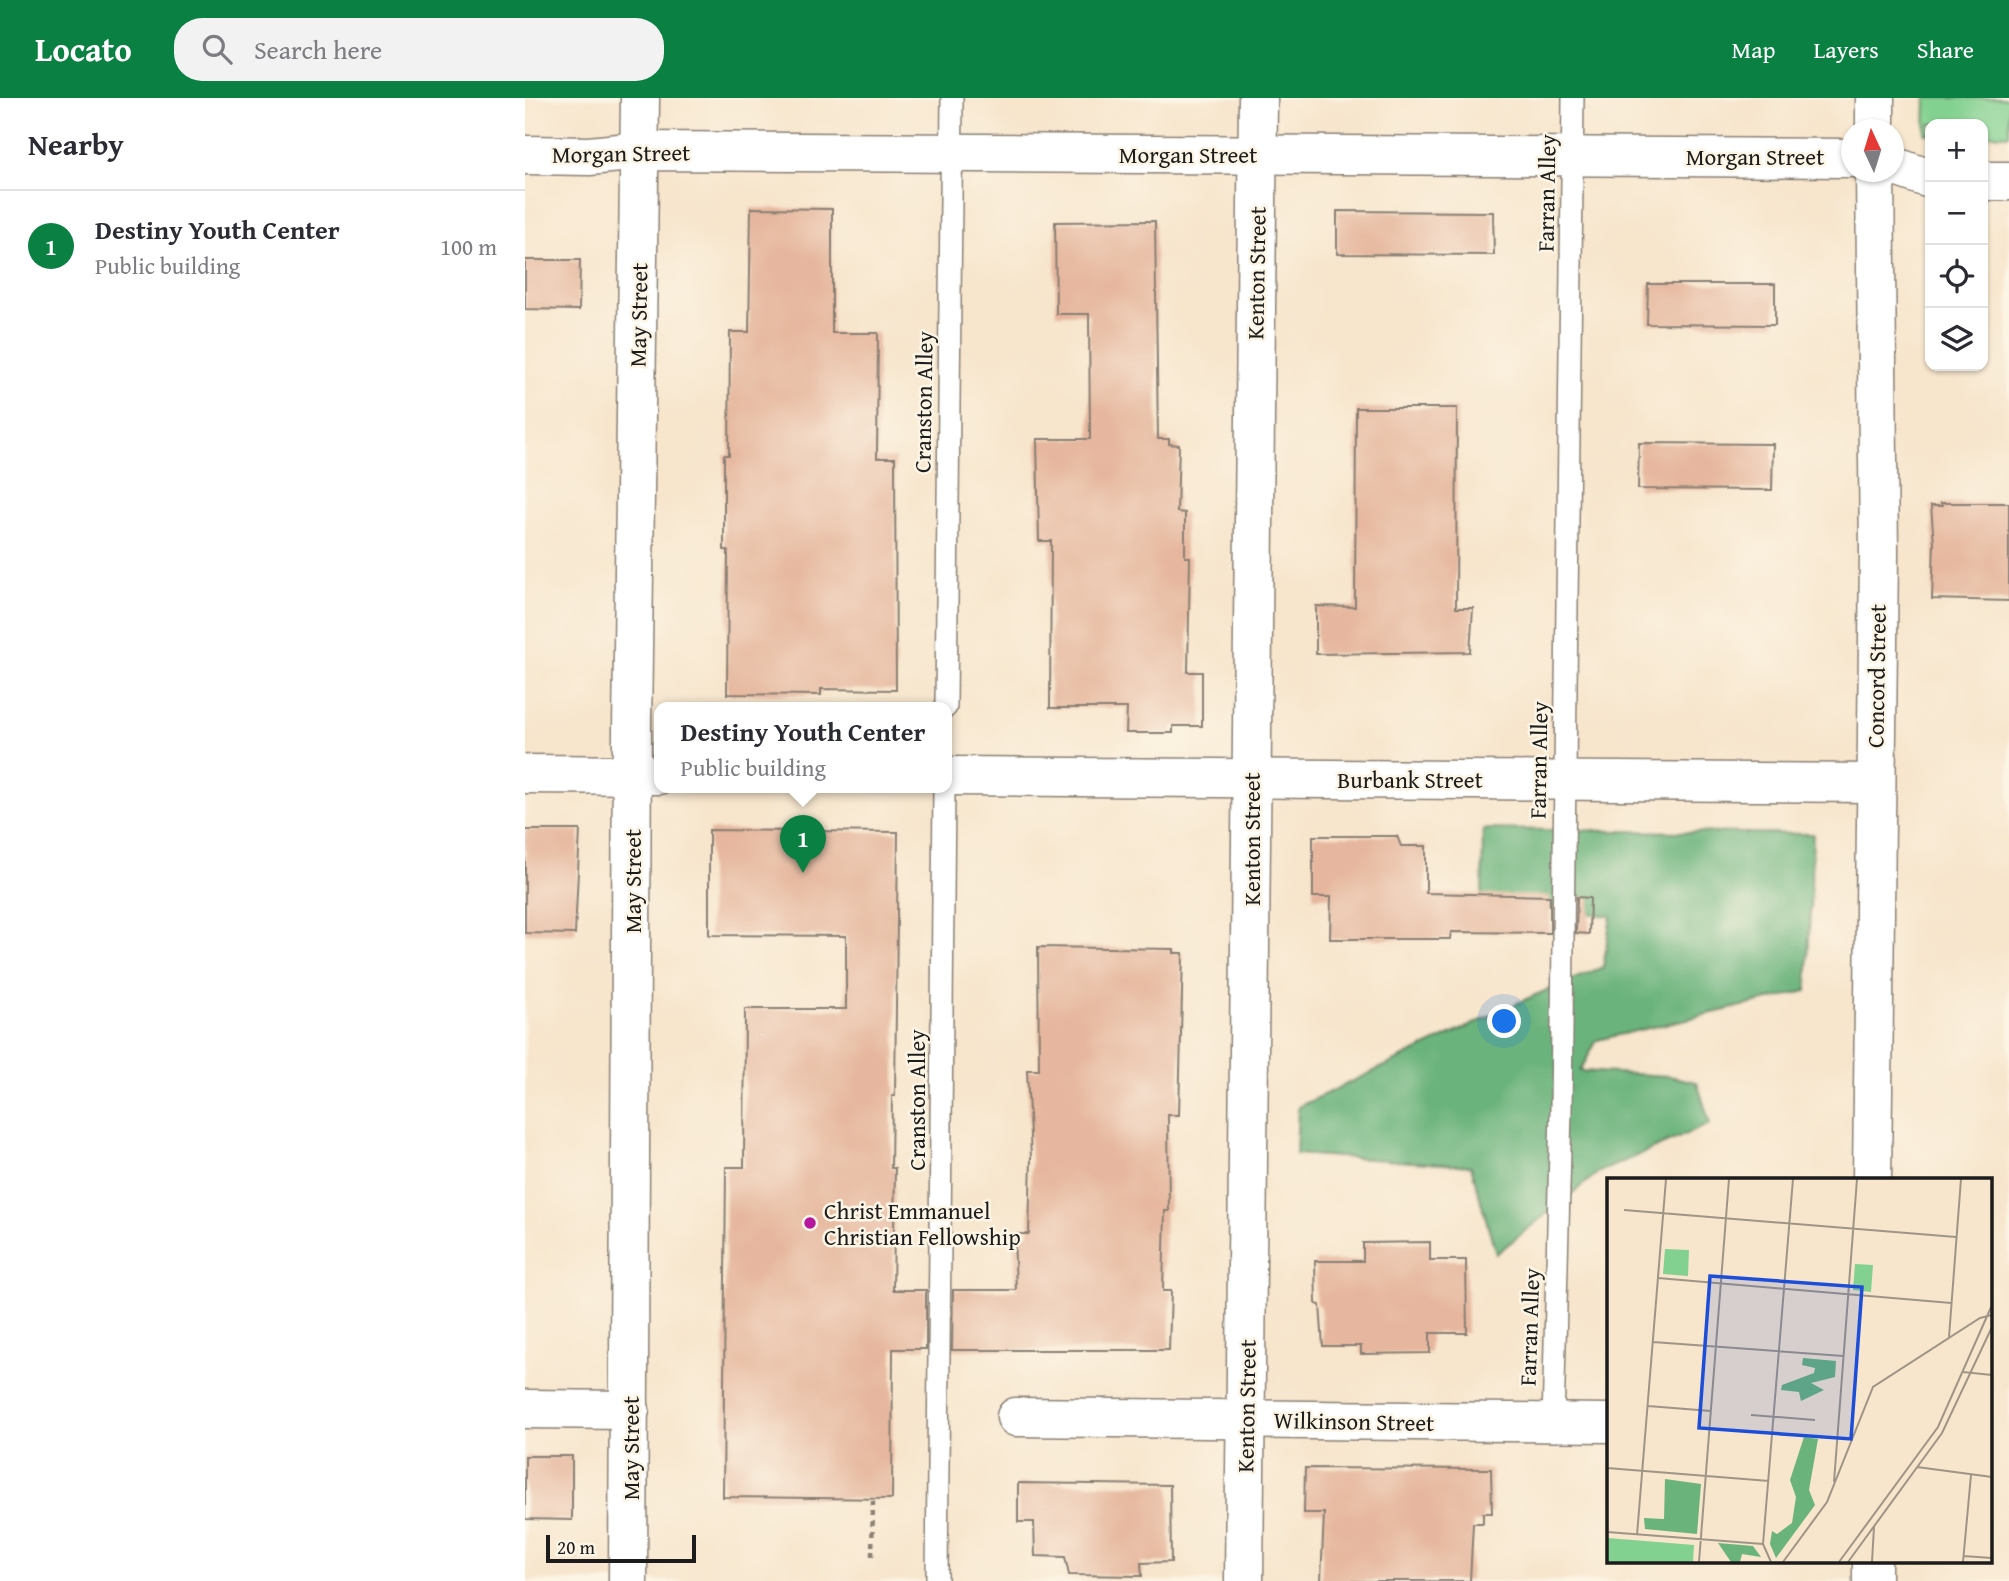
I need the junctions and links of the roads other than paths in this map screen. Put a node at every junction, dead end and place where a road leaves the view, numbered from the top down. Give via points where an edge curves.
1 (640, 98) edge
2 (952, 98) edge
3 (1258, 98) edge
4 (1573, 98) edge
5 (1875, 98) edge
6 (1875, 119) edge
7 (640, 151) junction
8 (951, 152) junction
9 (1257, 154) junction
10 (525, 155) edge
11 (1572, 155) junction
12 (1841, 158) edge
13 (1904, 170) edge
14 (1925, 177) edge
15 (1988, 181) edge
16 (2009, 181) edge
17 (1875, 182) edge
18 (946, 702) edge
19 (525, 774) edge
20 (646, 775) edge
21 (952, 776) edge
22 (1251, 779) junction
23 (1564, 779) junction
24 (1874, 783) junction
25 (944, 793) edge
26 (1872, 1178) edge
27 (525, 1409) edge
28 (630, 1410) junction
29 (1016, 1418) dead end
30 (1245, 1420) junction
31 (1553, 1423) junction
32 (1607, 1423) edge
33 (628, 1581) edge
34 (937, 1581) edge
35 (1244, 1581) edge

1 - 7 street, May Street
2 - 8 lane, Cranston Alley
3 - 9 street, Kenton Street
4 - 11 lane, Farran Alley
5 - 6 street
7 - 8 street, Morgan Street
7 - 10 street, Morgan Street
7 - 20 street, May Street
8 - 9 street, Morgan Street
8 - 18 lane, Cranston Alley
9 - 11 street, Morgan Street
9 - 22 street, Kenton Street
11 - 12 street, Morgan Street
11 - 23 lane, Farran Alley
13 - 14 street
15 - 16 street
17 - 24 street, Concord Street via 1879,553
19 - 20 street
20 - 28 street, May Street
21 - 22 street, Burbank Street
22 - 23 street, Burbank Street
22 - 30 street, Kenton Street
23 - 24 street, Burbank Street
23 - 31 lane, Farran Alley
24 - 26 street, Concord Street
25 - 34 lane, Cranston Alley
27 - 28 street
28 - 33 street, May Street
29 - 30 street, Wilkinson Street
30 - 31 street, Wilkinson Street
30 - 35 street, Kenton Street
31 - 32 street, Wilkinson Street

